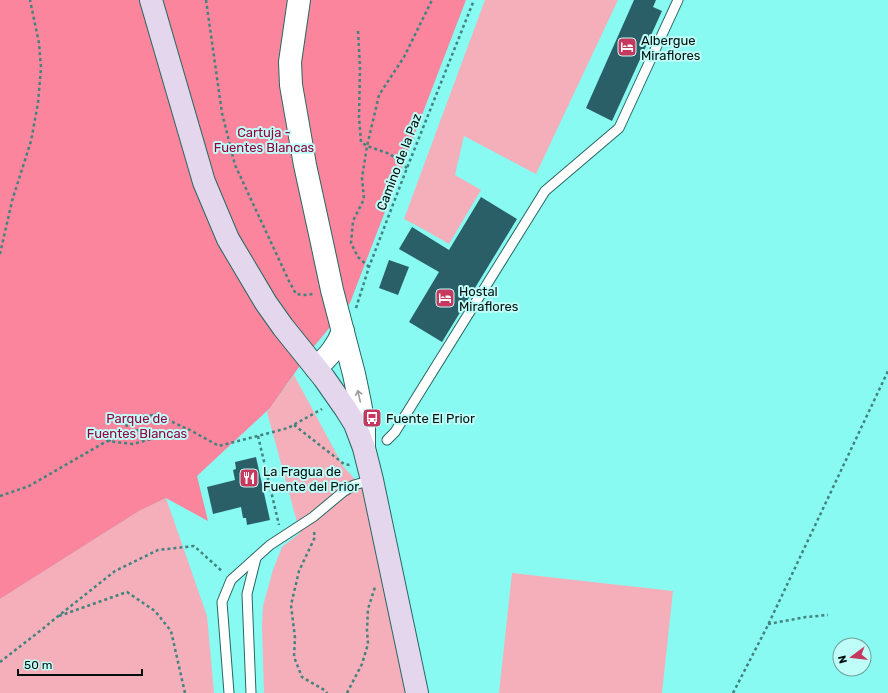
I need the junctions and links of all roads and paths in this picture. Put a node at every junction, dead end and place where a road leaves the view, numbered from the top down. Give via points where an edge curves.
1 (30, 0) edge
2 (151, 0) edge
3 (206, 0) edge
4 (299, 0) edge
5 (432, 0) edge
6 (474, 0) edge
7 (678, 0) edge
8 (358, 31) dead end
9 (367, 146) junction
10 (407, 168) junction
11 (0, 254) edge
12 (369, 267) junction
13 (332, 290) junction
14 (343, 330) junction
15 (350, 360) junction
16 (888, 371) edge
17 (320, 373) junction
18 (326, 407) dead end
19 (294, 425) junction
20 (142, 429) dead end
21 (188, 429) junction
22 (128, 432) junction
23 (258, 436) junction
24 (387, 440) dead end
25 (107, 441) junction
26 (358, 457) junction
27 (372, 480) junction
28 (0, 496) edge
29 (313, 517) junction
30 (282, 538) junction
31 (256, 558) junction
32 (231, 580) junction
33 (375, 587) dead end
34 (828, 615) dead end
35 (57, 617) junction
36 (768, 625) junction
37 (0, 662) edge
38 (326, 692) edge
39 (184, 693) edge
40 (229, 693) edge
41 (251, 693) edge
42 (331, 693) edge
43 (347, 693) edge
44 (417, 693) edge
45 (733, 693) edge

1 - 11 path via 39,43 41,68 38,103 31,140 12,201
2 - 17 main road via 204,182 228,239 266,303
3 - 13 path via 222,113 235,166 296,294
4 - 13 street via 290,62 291,85
5 - 9 path via 404,57 379,95
6 - 10 path, Camino de la Paz
7 - 24 lane via 619,128 545,191 395,432
8 - 9 path via 359,117 361,142
9 - 10 path via 390,154
9 - 12 path via 362,178 364,199 353,222 352,243 358,257
10 - 12 path, Camino de la Paz
12 - 14 path, Camino de la Paz via 352,320
13 - 14 street
14 - 15 street
14 - 17 street
15 - 17 street via 342,375 334,378
26 -> 15 street via 364,424
16 - 36 path
17 - 26 main road via 355,424
18 - 19 path
19 - 23 path
19 - 26 path via 344,464
20 - 22 path
21 - 22 path via 156,414 126,422
21 - 23 path via 219,446
21 - 25 path via 133,444
22 - 25 path
23 - 30 path
25 - 28 path via 29,486
26 - 27 main road
27 - 29 lane via 354,485
27 - 44 main road
29 - 30 lane
29 - 38 path via 315,537 299,571 291,605 295,638 294,657 302,677
30 - 31 lane
31 - 32 lane
31 - 41 lane via 247,594
32 - 35 path via 194,546 158,550 116,571
32 - 40 lane via 222,602
33 - 43 path via 368,609 368,644 362,664
34 - 36 path
35 - 37 path
35 - 39 path via 127,592 155,611 171,631
36 - 45 path
38 - 42 path

